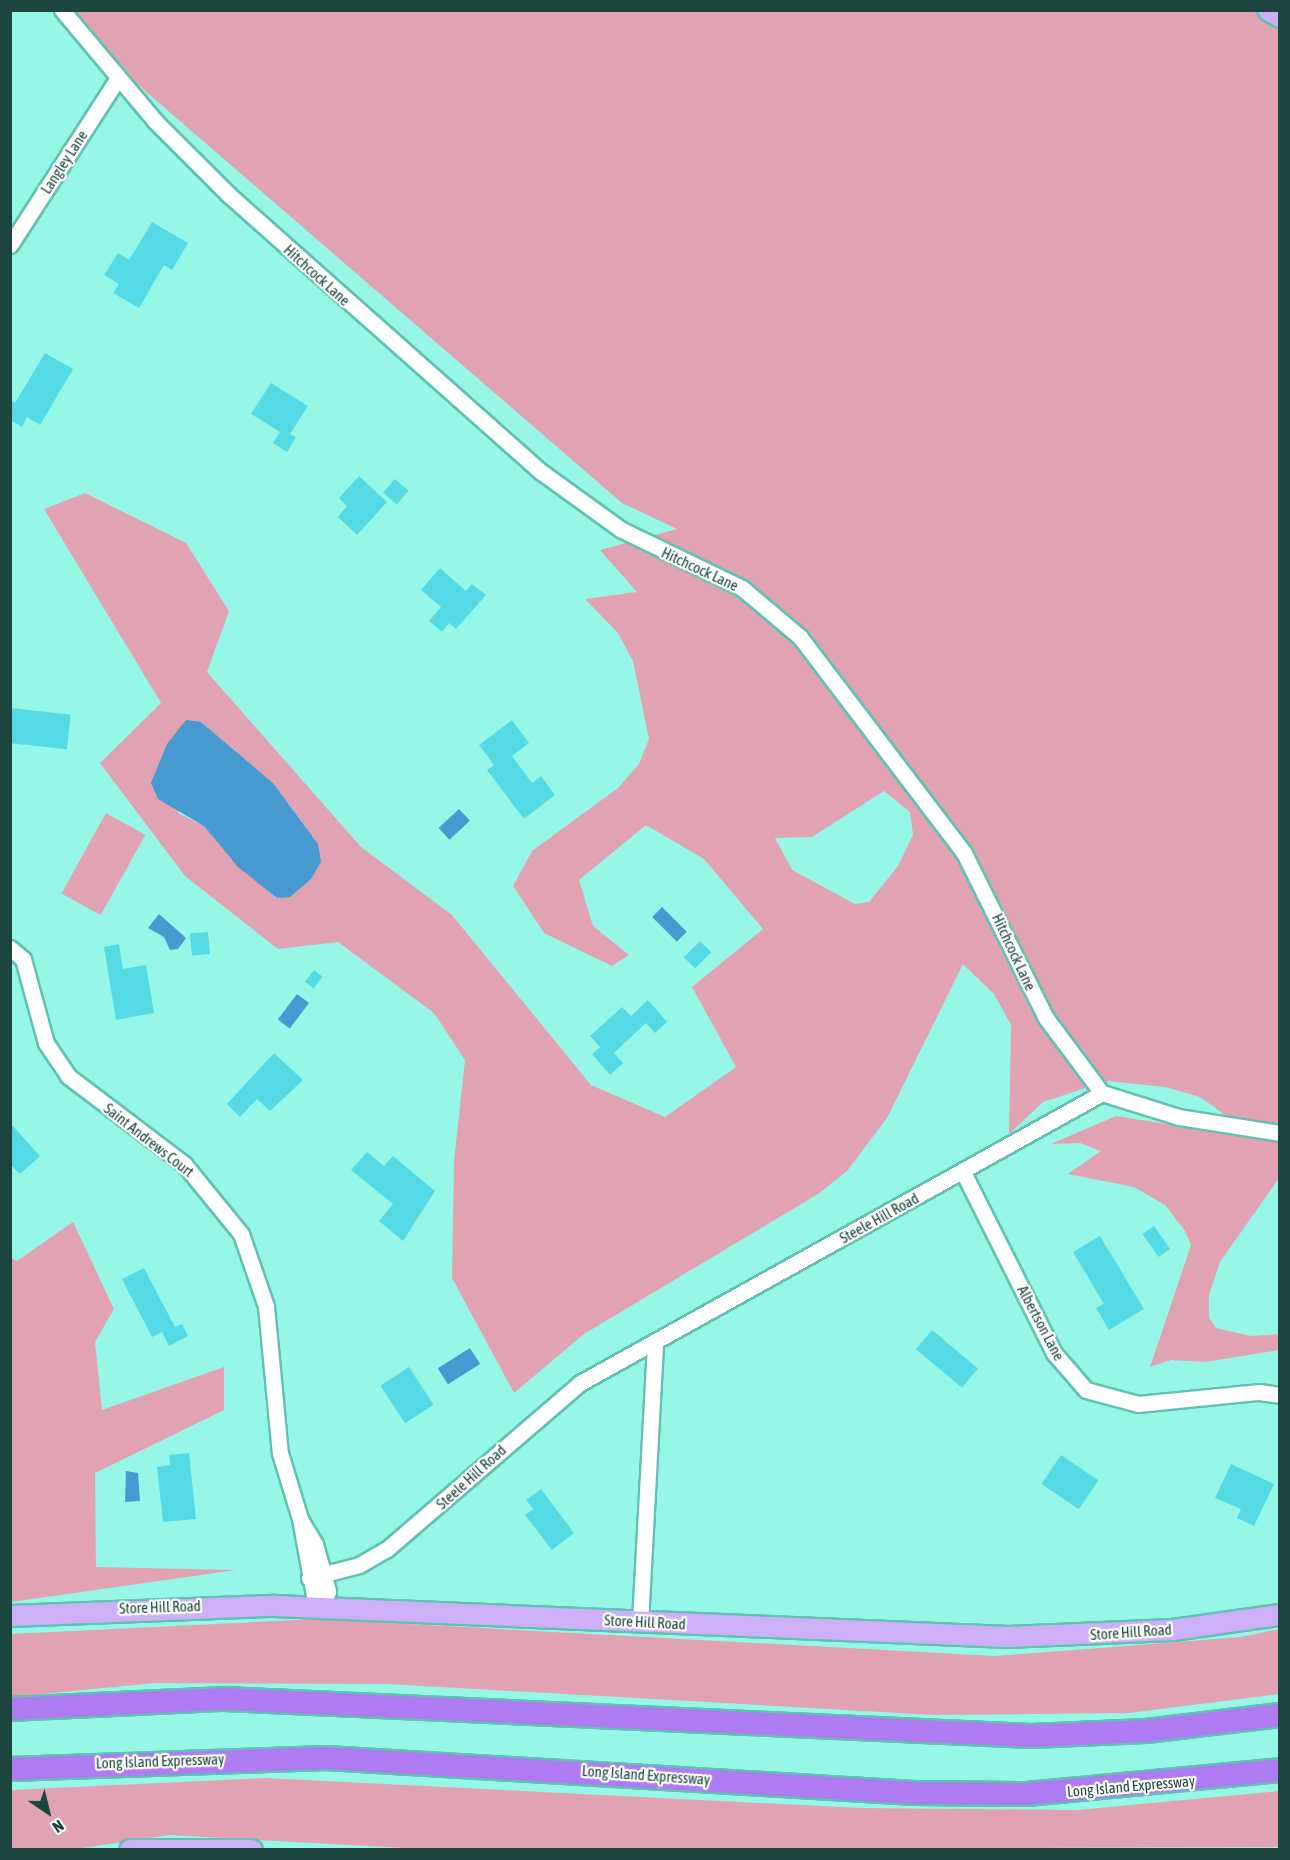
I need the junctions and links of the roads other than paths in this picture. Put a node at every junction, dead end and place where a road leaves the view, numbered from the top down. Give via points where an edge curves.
1 (62, 10) edge
2 (1268, 10) edge
3 (1280, 17) edge
4 (118, 78) junction
5 (10, 245) edge
6 (10, 948) edge
7 (1102, 1093) junction
8 (1280, 1133) edge
9 (963, 1172) junction
10 (655, 1341) junction
11 (1280, 1395) edge
12 (317, 1576) junction
13 (322, 1607) junction
14 (1280, 1615) edge
15 (10, 1616) edge
16 (640, 1622) junction
17 (10, 1709) edge
18 (1280, 1714) edge
19 (10, 1769) edge
20 (1280, 1770) edge
21 (130, 1850) edge
22 (252, 1850) edge

1 - 4 street, Hitchcock Lane
2 - 3 main road
4 - 5 street, Langley Lane
4 - 7 street, Hitchcock Lane via 228,194 540,471 620,529 742,588 800,637 964,853 1046,1018
6 - 12 street, Saint Andrews Court via 23,959 46,1043 68,1076 183,1164 241,1234 267,1306 280,1453
7 - 8 street via 1179,1117
7 - 9 street, Steele Hill Road
9 - 10 street, Steele Hill Road
9 - 11 street, Albertson Lane via 1054,1353 1086,1390 1138,1404 1259,1392
10 - 12 street, Steele Hill Road via 545,1407 387,1549 359,1565
10 - 16 street
12 - 13 street, Saint Andrews Court via 328,1591
13 - 15 main road, Store Hill Road via 166,1607
13 - 16 main road, Store Hill Road
14 - 16 main road, Store Hill Road via 1173,1630 1008,1637
17 - 18 highway via 225,1698 1031,1736 1146,1731
19 - 20 highway, Long Island Expressway via 326,1758 1027,1794
21 - 22 main road

